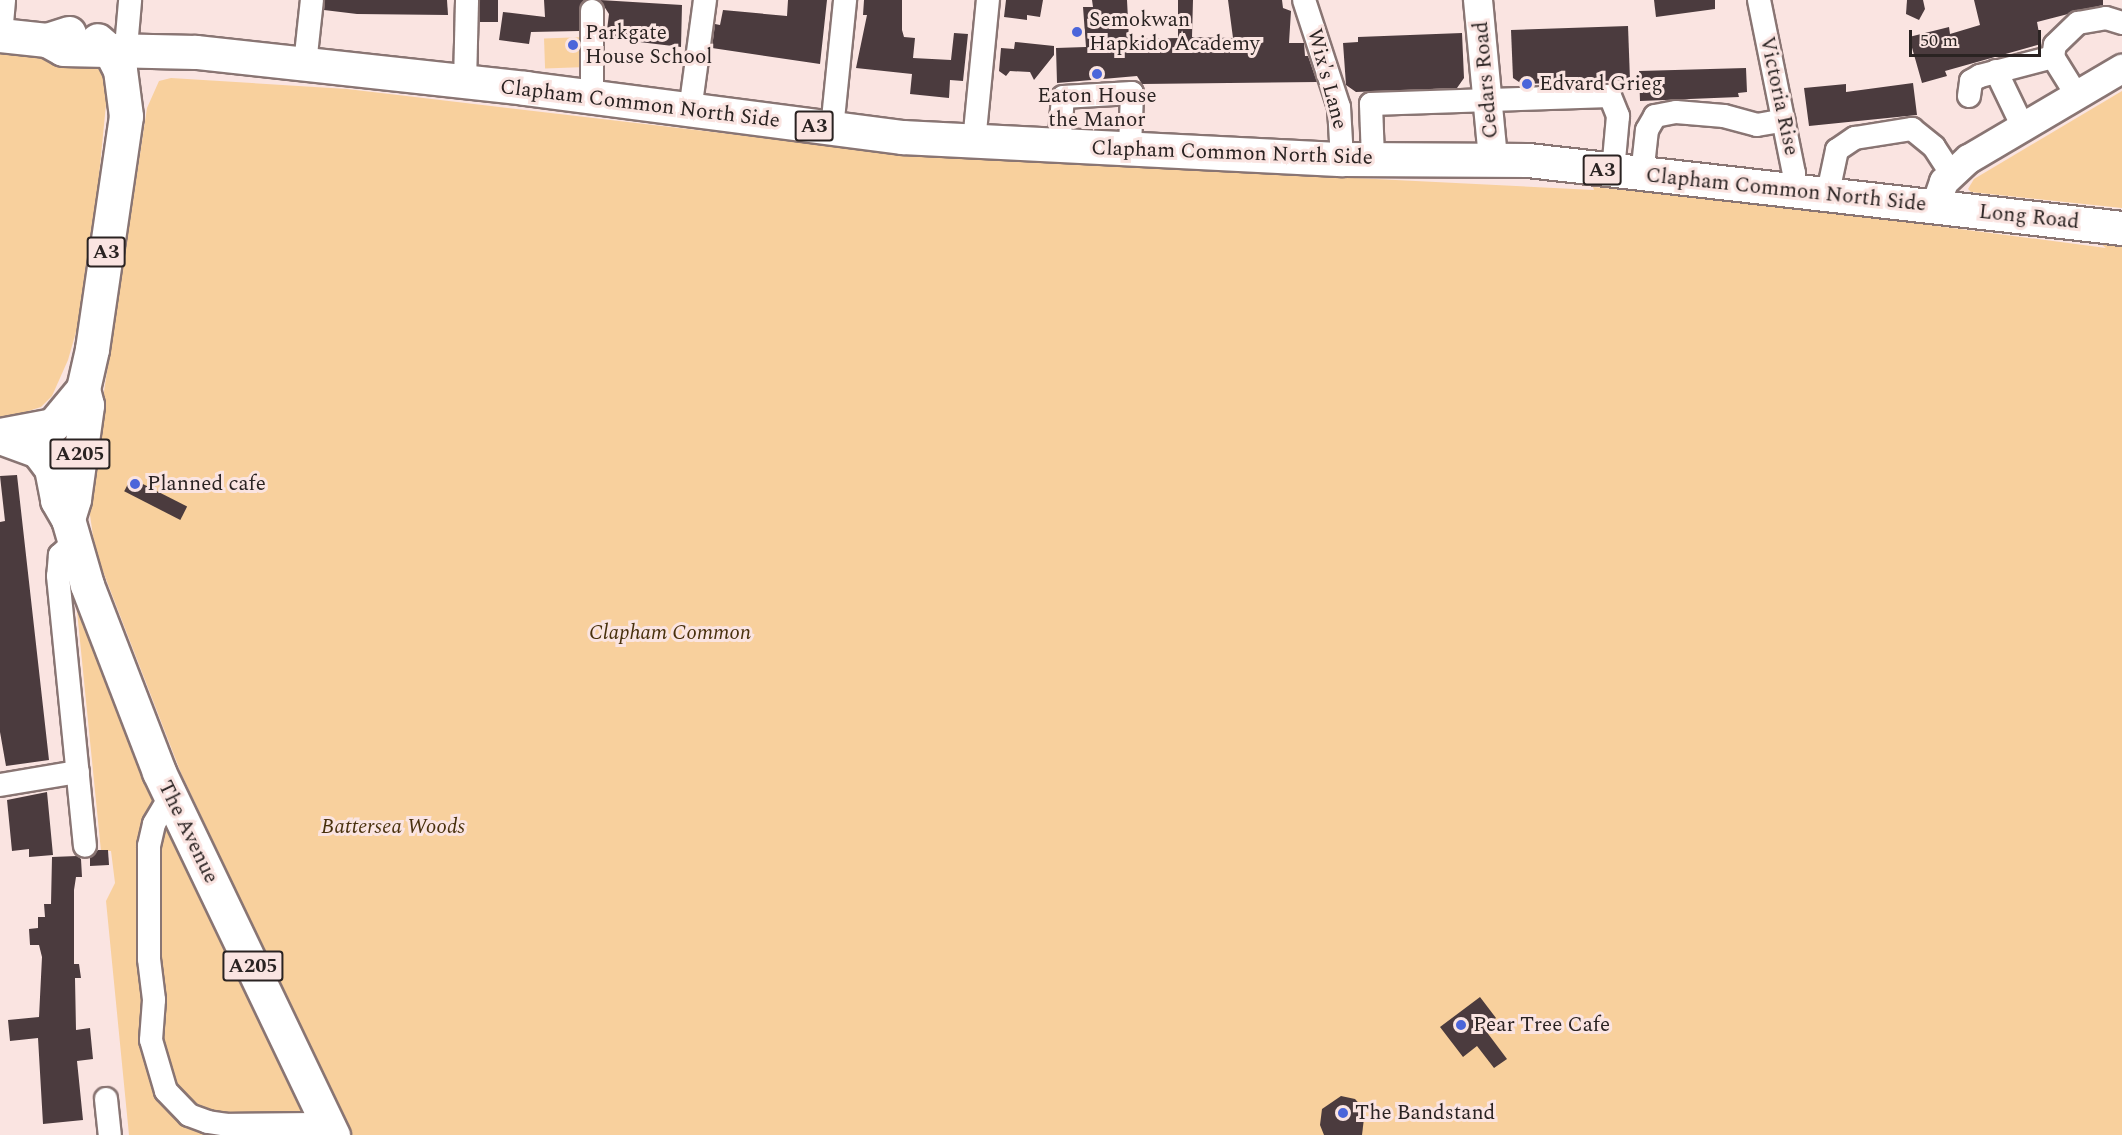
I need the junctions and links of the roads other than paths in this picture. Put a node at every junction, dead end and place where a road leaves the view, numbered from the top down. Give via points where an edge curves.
1 (4, 0) edge
2 (130, 0) edge
3 (312, 0) edge
4 (467, 0) edge
5 (705, 0) edge
6 (846, 0) edge
7 (988, 0) edge
8 (1304, 0) edge
9 (1478, 0) edge
10 (1759, 0) edge
11 (592, 11) dead end
12 (2122, 22) edge
13 (1, 35) edge
14 (110, 41) junction
15 (184, 51) junction
16 (2053, 57) junction
17 (305, 64) junction
18 (2122, 69) edge
19 (1996, 71) junction
20 (465, 83) junction
21 (2076, 94) junction
22 (1969, 96) dead end
23 (592, 99) junction
24 (1489, 99) junction
25 (690, 111) junction
26 (126, 116) junction
27 (1784, 120) junction
28 (2023, 127) junction
29 (832, 129) junction
30 (974, 142) junction
31 (1059, 146) junction
32 (1130, 148) junction
33 (1357, 159) junction
34 (1493, 159) junction
35 (1628, 173) junction
36 (1951, 173) junction
37 (1793, 193) junction
38 (1827, 197) junction
39 (1935, 207) junction
40 (2122, 228) edge
41 (83, 389) junction
42 (0, 436) edge
43 (70, 531) junction
44 (78, 772) junction
45 (0, 785) edge
46 (170, 797) junction
47 (85, 846) dead end
48 (106, 1099) dead end
49 (330, 1129) edge
50 (110, 1135) edge

1 - 13 street
2 - 14 street
3 - 17 street
4 - 20 street
5 - 25 street
6 - 29 street
7 - 30 street
8 - 33 street, Wix's Lane
9 - 24 main road, Cedars Road
10 - 27 street, Victoria Rise
11 - 23 street
12 - 16 street via 2106,18 2078,23 2055,45
13 - 14 highway via 47,40 67,33
14 - 15 highway, Clapham Common North Side
14 - 26 highway via 120,70
15 - 17 highway, Clapham Common North Side / A3
15 - 26 highway, A3 via 171,63 149,69
16 - 19 street
16 - 21 street
17 - 20 highway, Clapham Common North Side / A3
18 - 21 main road, Clapham Common North Side
19 - 22 street via 1971,81
19 - 28 street
20 - 23 highway, Clapham Common North Side / A3
21 - 28 main road, Clapham Common North Side
23 - 25 highway, Clapham Common North Side / A3
24 - 33 street via 1371,104
24 - 34 main road, Cedars Road
24 - 35 street via 1610,96 1618,116
25 - 29 highway, Clapham Common North Side / A3
26 - 41 highway, A3
27 - 35 street via 1757,125 1724,116 1676,112 1655,116
27 - 37 street, Victoria Rise via 1794,173
28 - 36 main road, Clapham Common North Side
29 - 30 highway, Clapham Common North Side / A3
30 - 31 highway, Clapham Common North Side / A3
31 - 32 highway, Clapham Common North Side / A3
31 - 32 street via 1063,97 1132,93
32 - 33 highway, Clapham Common North Side / A3
33 - 34 highway, Clapham Common North Side / A3
34 - 35 highway, Clapham Common North Side / A3
35 - 37 highway, Clapham Common North Side / A3
36 - 38 street via 1934,147 1912,129 1855,138 1837,150
36 - 39 main road, Clapham Common North Side via 1938,193
37 - 38 highway, Clapham Common North Side / A3
38 - 39 highway, Clapham Common North Side / A3
39 - 40 highway, Long Road / A3
41 - 42 highway via 53,425
41 - 43 highway, A205 via 87,405
42 - 43 highway, A205 via 38,451 46,460
43 - 44 street via 60,555 58,576
43 - 46 highway, The Avenue / A205
44 - 45 street
44 - 47 street
46 - 49 highway, The Avenue / A205
46 - 49 street via 153,824 149,846 149,960 154,1000 151,1040 166,1091 189,1115 208,1122
48 - 50 street

